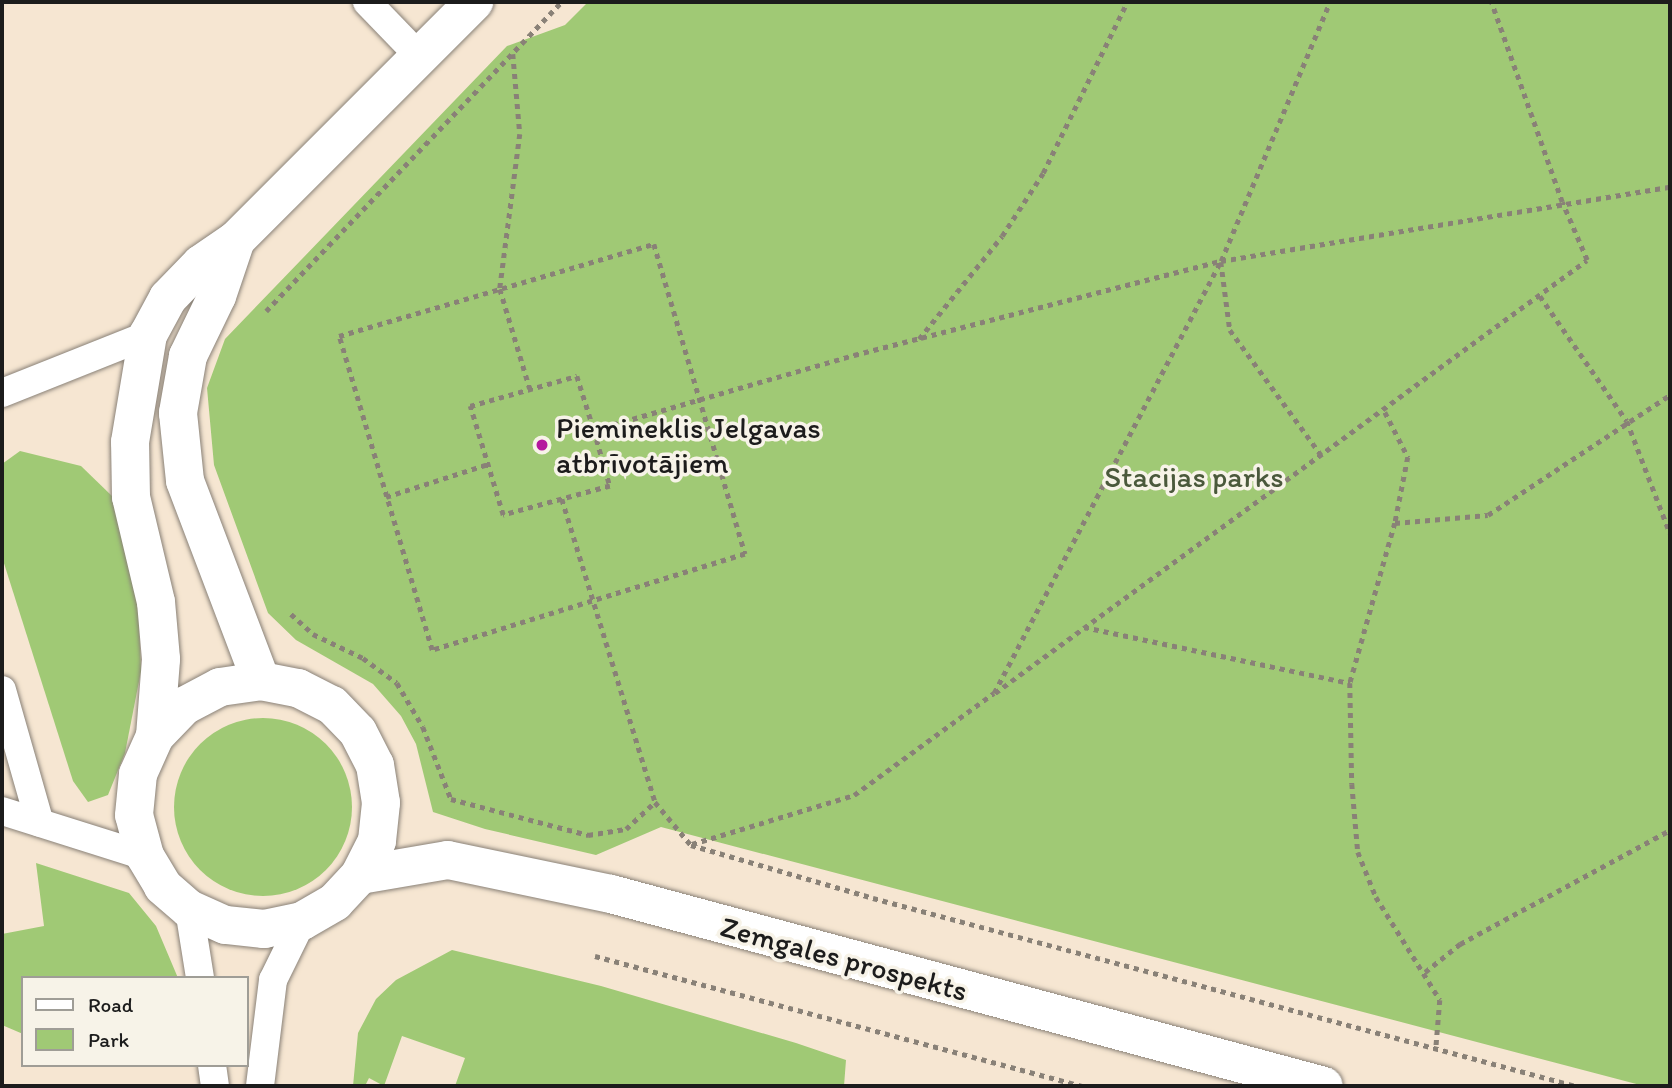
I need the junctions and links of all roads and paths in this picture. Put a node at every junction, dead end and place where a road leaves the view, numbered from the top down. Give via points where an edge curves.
1 (368, 2) edge
2 (474, 2) edge
3 (561, 2) edge
4 (1127, 2) edge
5 (1330, 2) edge
6 (1491, 2) edge
7 (513, 54) junction
8 (421, 58) junction
9 (1670, 187) edge
10 (1562, 202) junction
11 (236, 240) junction
12 (1221, 261) junction
13 (500, 289) junction
14 (1540, 296) junction
15 (261, 316) dead end
16 (148, 335) junction
17 (919, 339) junction
18 (530, 389) junction
19 (2, 393) edge
20 (1670, 395) edge
21 (701, 400) junction
22 (1385, 412) junction
23 (1627, 421) junction
24 (594, 430) junction
25 (1321, 455) junction
26 (488, 464) junction
27 (386, 497) junction
28 (562, 499) junction
29 (1395, 523) junction
30 (1670, 533) edge
31 (593, 600) junction
32 (287, 611) dead end
33 (1084, 627) junction
34 (261, 681) junction
35 (1350, 682) junction
36 (2, 690) edge
37 (994, 693) junction
38 (155, 736) junction
39 (655, 802) junction
40 (2, 811) edge
41 (40, 823) junction
42 (1670, 830) edge
43 (691, 845) junction
44 (145, 856) junction
45 (360, 875) junction
46 (189, 909) junction
47 (302, 921) junction
48 (595, 956) dead end
49 (1425, 972) junction
50 (200, 976) edge
51 (1436, 1049) junction
52 (212, 1067) edge
53 (215, 1086) edge
54 (260, 1086) edge
55 (1082, 1086) edge
56 (1324, 1086) edge
57 (1576, 1086) edge

1 - 8 lane
2 - 8 street
3 - 7 path
4 - 17 path via 1043,173 1002,236
5 - 12 path
6 - 10 path
7 - 13 path via 520,134
7 - 15 path
8 - 11 street
9 - 10 path
10 - 12 path
10 - 14 path via 1587,260
11 - 16 street via 201,264 168,298
11 - 34 street via 217,296 188,356 177,413 185,481
12 - 17 path
12 - 25 path via 1230,330
12 - 37 path
13 - 18 path
13 - 21 path via 654,244
13 - 27 path via 339,336
14 - 22 path
14 - 23 path
16 - 19 lane
16 - 38 street via 130,442 131,497 156,603 161,659
17 - 21 path
18 - 24 path via 577,376
18 - 26 path via 470,406
20 - 23 path
21 - 24 path
21 - 31 path via 745,554
22 - 25 path
22 - 29 path via 1408,457
23 - 29 path via 1488,515
23 - 30 path
24 - 28 path via 610,486
25 - 33 path
26 - 27 path
26 - 28 path via 503,515
27 - 31 path via 432,650
28 - 31 path
29 - 35 path
31 - 39 path
32 - 39 path via 313,634 363,658 397,683 424,727 451,799 588,835 626,829
33 - 35 path
33 - 37 path
34 - 38 street via 220,687 196,699
34 - 45 street via 298,688 332,705 364,743 375,765 381,803 377,841
35 - 49 path via 1358,852 1376,897
36 - 41 lane
37 - 43 path via 854,795
38 - 44 street via 138,774 134,815
39 - 43 path
40 - 41 lane
41 - 44 lane
42 - 49 path via 1460,944
43 - 51 path
44 - 46 street via 163,886
45 - 47 street via 335,902
45 - 56 street, Zemgales prospekts via 448,860 611,894
46 - 47 street via 238,927 264,929
46 - 50 lane
47 - 54 lane via 273,980
48 - 55 path
49 - 51 path via 1440,1000
51 - 57 path
52 - 53 lane

